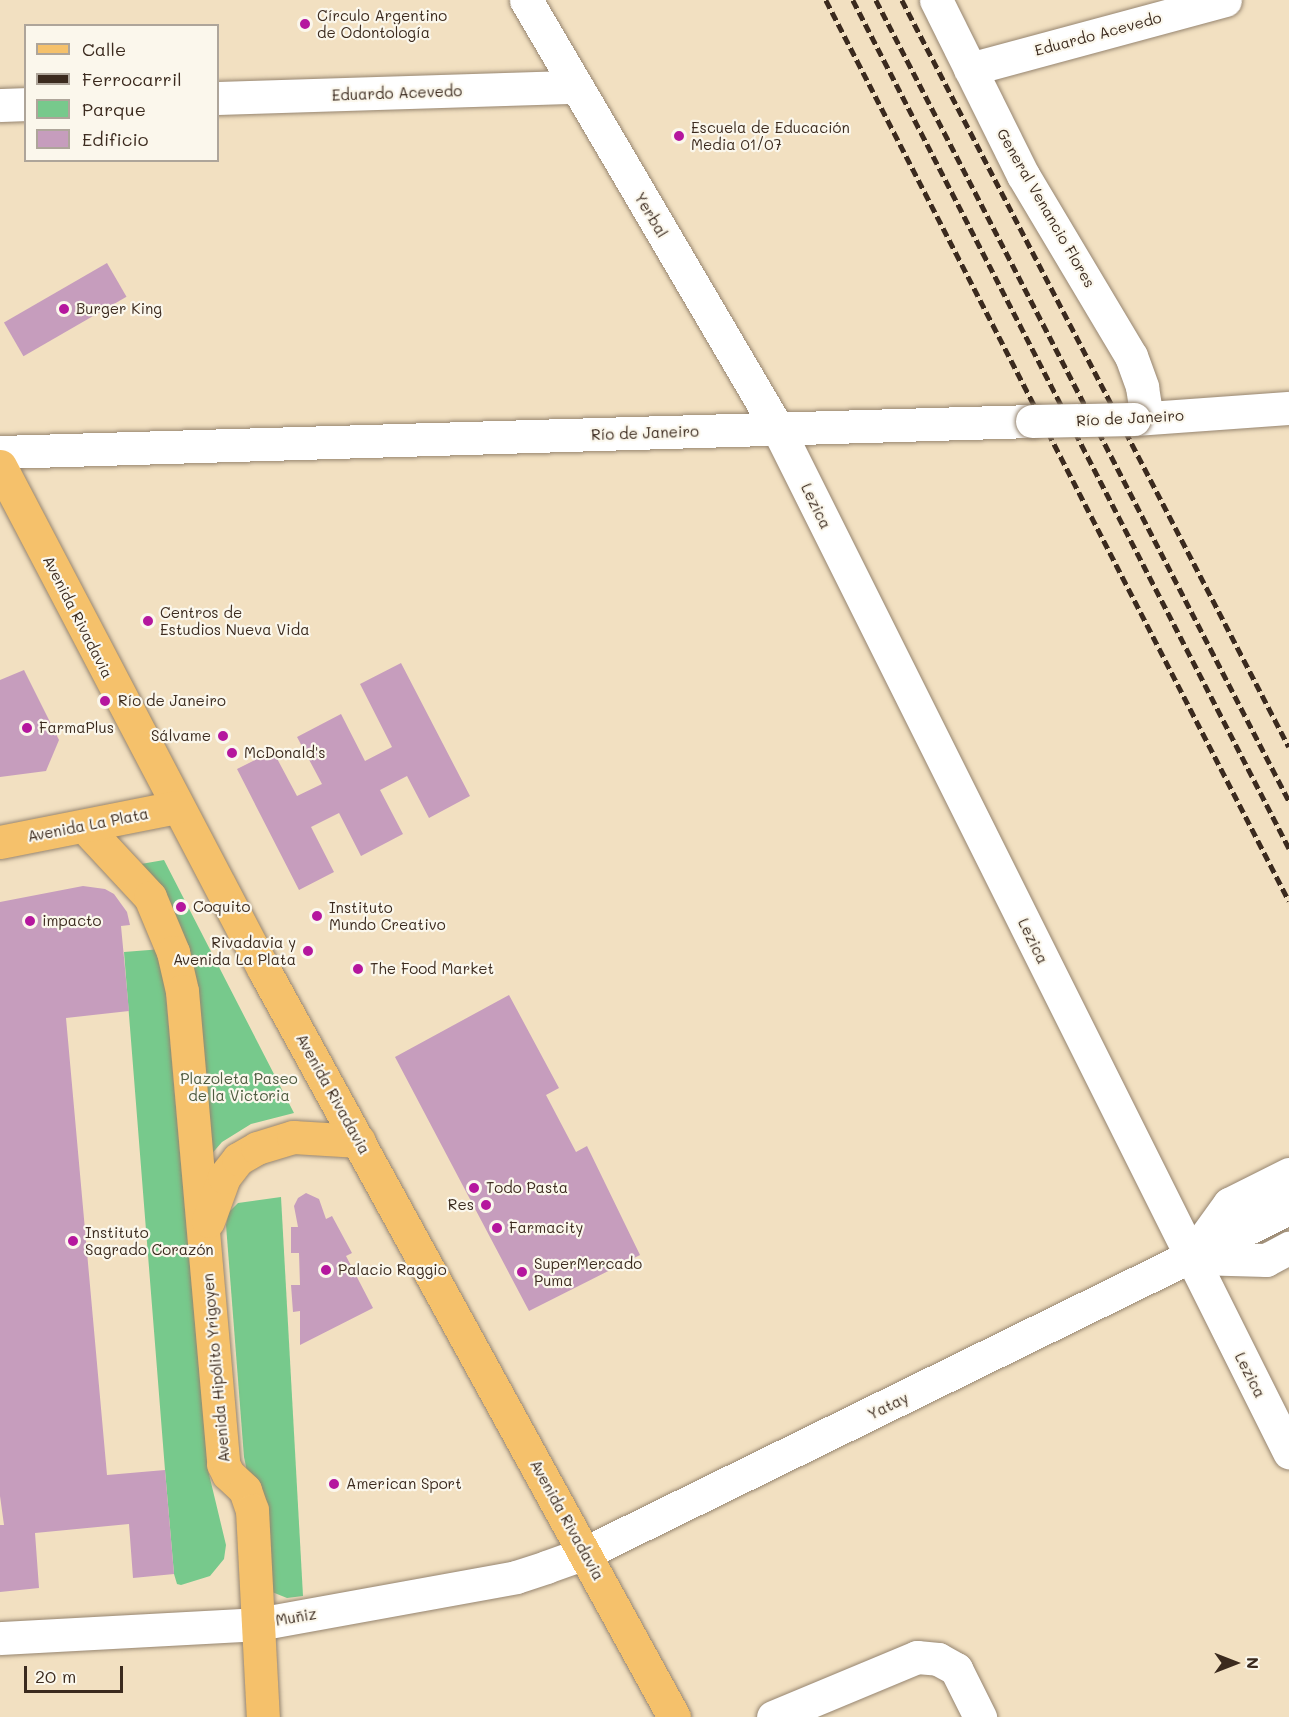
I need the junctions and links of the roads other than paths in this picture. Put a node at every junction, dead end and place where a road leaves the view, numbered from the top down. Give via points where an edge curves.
1 (526, 0) edge
2 (936, 0) edge
3 (1226, 0) edge
4 (970, 69) junction
5 (576, 87) junction
6 (219, 98) edge
7 (24, 104) edge
8 (0, 105) edge
9 (1289, 408) edge
10 (1141, 418) junction
11 (778, 429) junction
12 (0, 452) edge
13 (0, 466) edge
14 (177, 807) junction
15 (84, 826) junction
16 (0, 842) edge
17 (359, 1141) junction
18 (1289, 1174) edge
19 (1289, 1208) edge
20 (204, 1230) junction
21 (1289, 1248) edge
22 (1191, 1258) junction
23 (1289, 1452) edge
24 (585, 1553) junction
25 (258, 1624) junction
26 (0, 1638) edge
27 (262, 1717) edge
28 (674, 1717) edge
29 (773, 1717) edge
30 (980, 1717) edge

1 - 5 street, Yerbal
2 - 4 street, General Venancio Flores
3 - 4 street, Eduardo Acevedo
4 - 10 street, General Venancio Flores via 1023,175 1131,356 1142,387
5 - 6 street, Eduardo Acevedo
5 - 11 street, Yerbal
7 - 8 street
9 - 10 street, Río de Janeiro
10 - 11 street, Río de Janeiro, bridge
11 - 12 street, Río de Janeiro
11 - 22 street, Lezica
13 - 14 main road, Avenida Rivadavia
14 - 15 main road, Avenida La Plata
14 - 17 main road, Avenida Rivadavia
15 - 16 main road, Avenida La Plata
15 - 20 main road, Avenida Hipólito Yrigoyen via 150,897 173,952 182,992
17 - 20 main road via 292,1137 257,1148 238,1159 224,1177
17 - 24 main road, Avenida Rivadavia
18 - 22 street, Yatay via 1229,1204
19 - 22 street, Yatay
20 - 25 main road, Avenida Hipólito Yrigoyen via 223,1464 250,1499
21 - 22 street, Yatay via 1266,1260
22 - 23 street, Lezica
22 - 24 street, Yatay
24 - 25 street, Muñiz via 516,1577
24 - 28 main road, Avenida Rivadavia
25 - 26 street, Muñiz
25 - 27 main road, Avenida Hipólito Yrigoyen
29 - 30 street via 917,1657 938,1659 956,1669

